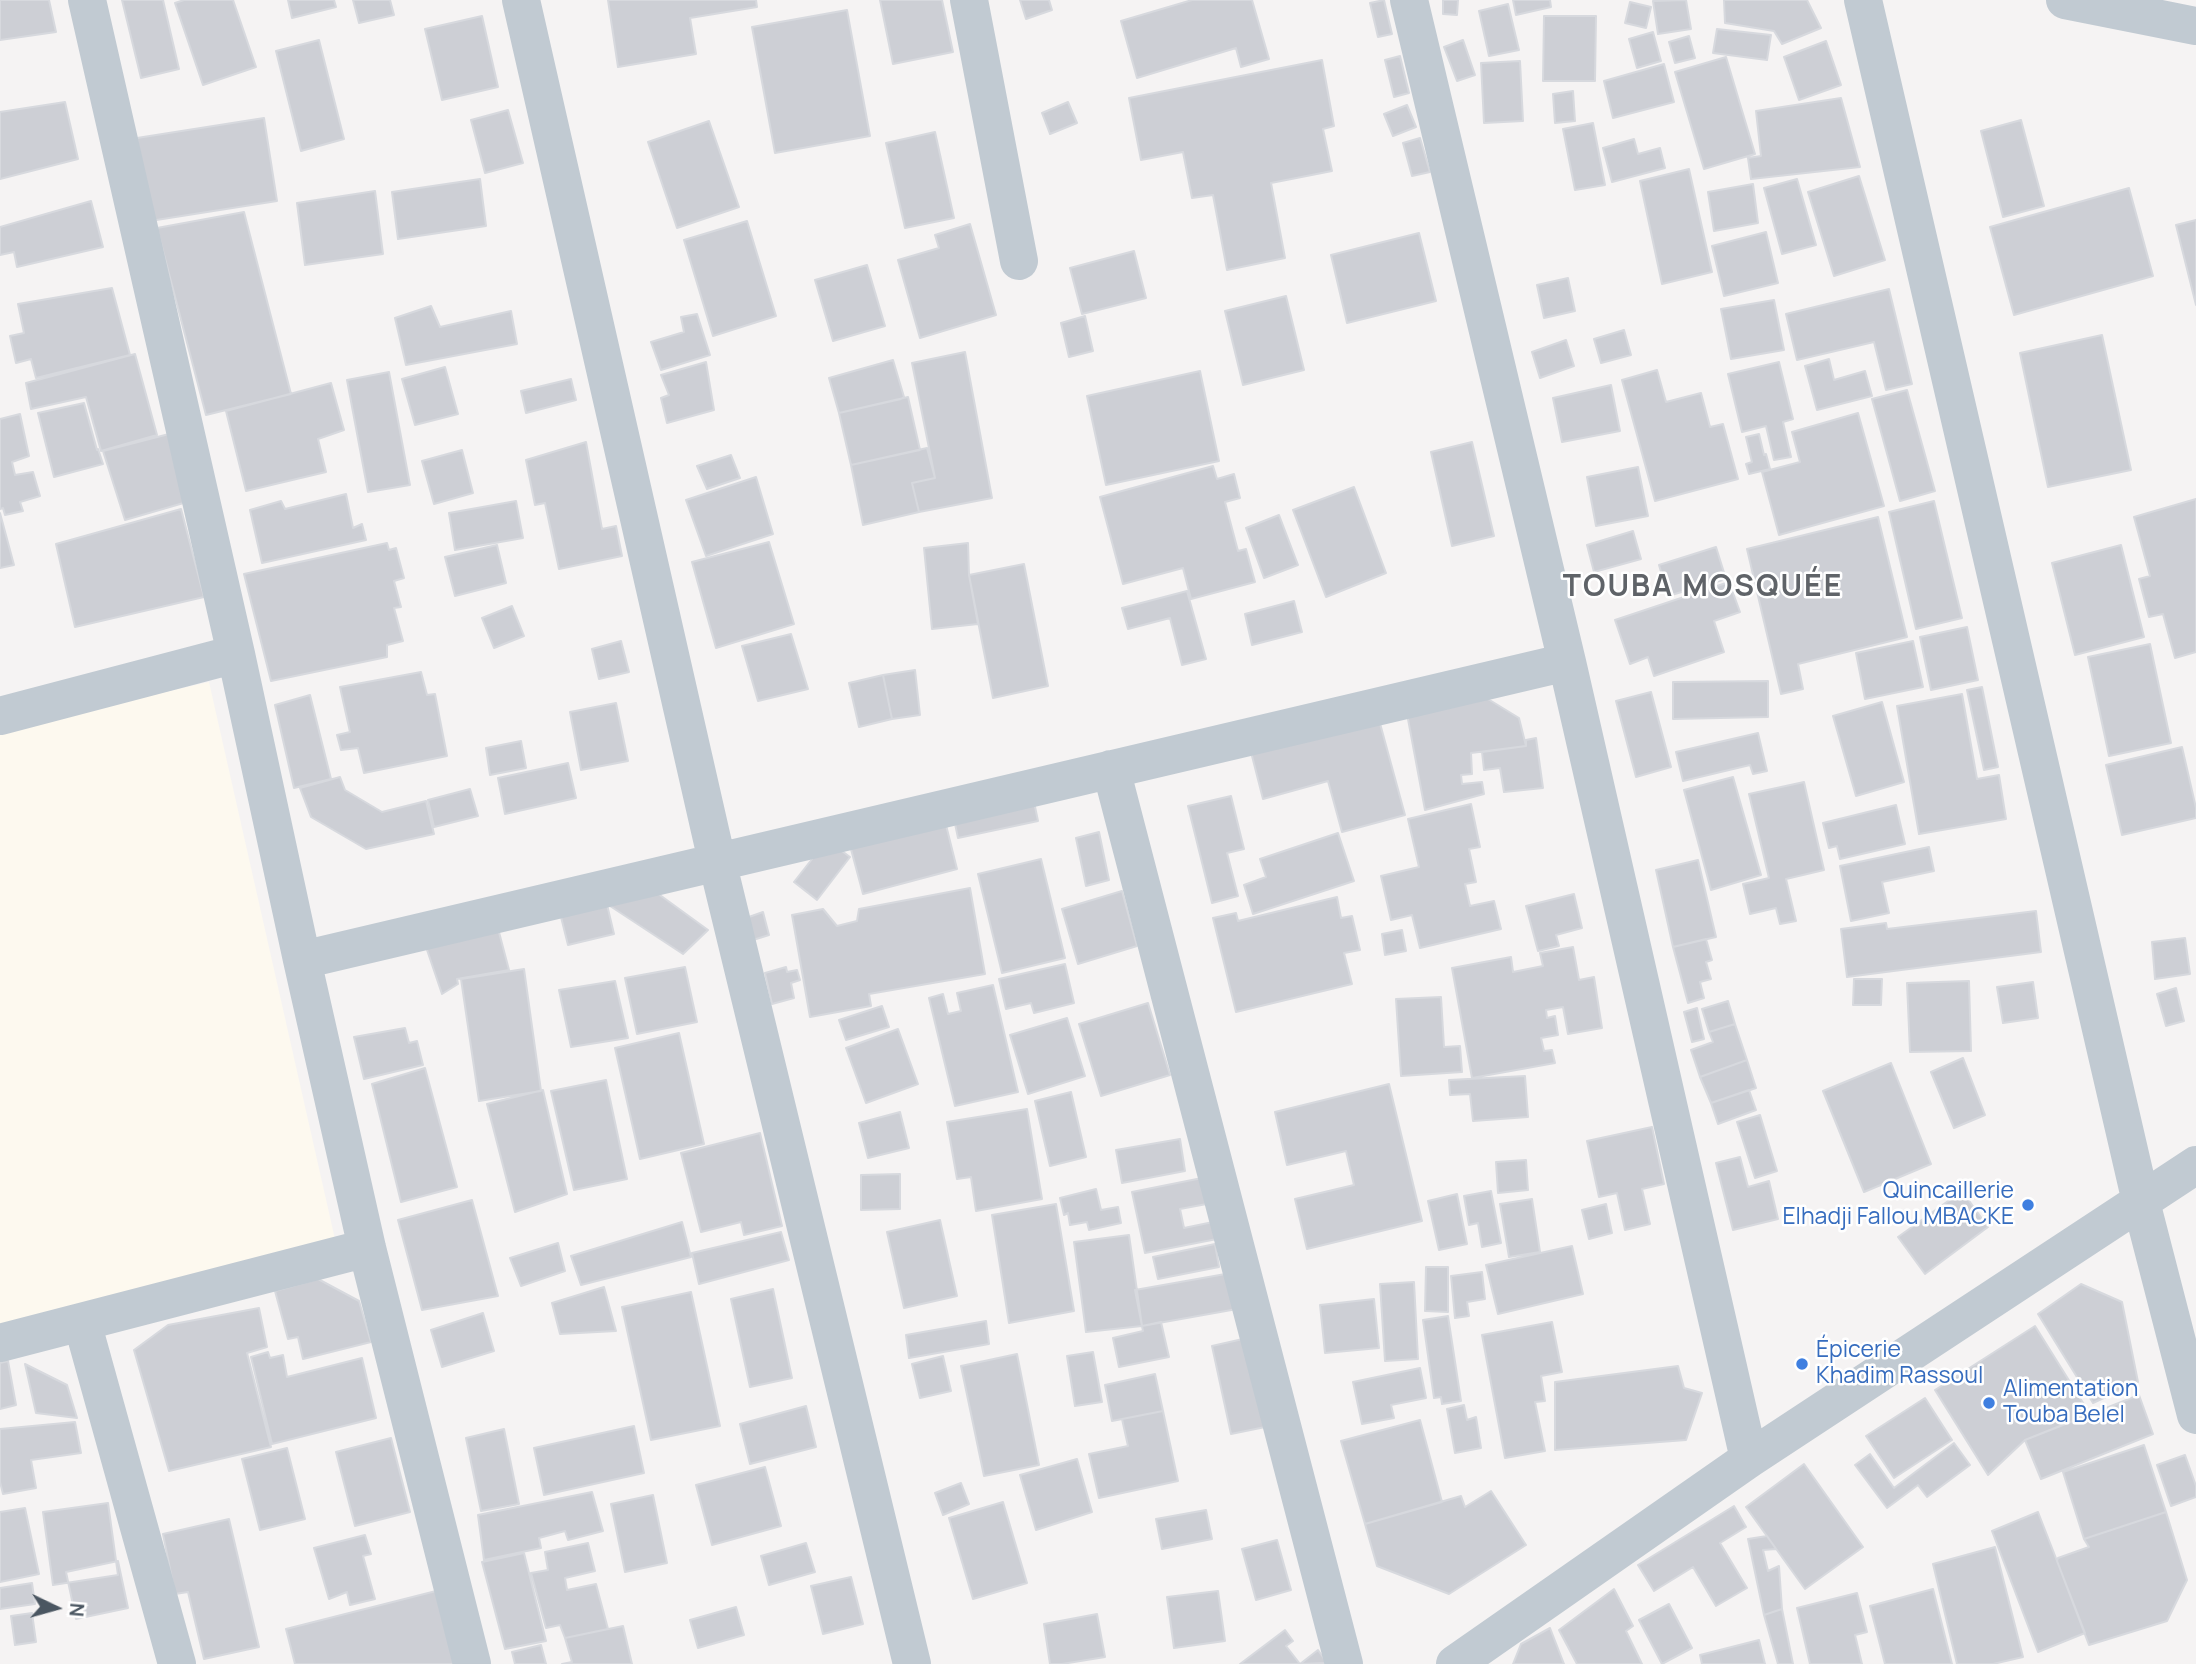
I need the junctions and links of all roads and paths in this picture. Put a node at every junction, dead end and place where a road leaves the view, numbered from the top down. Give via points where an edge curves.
1 (87, 0) edge
2 (521, 0) edge
3 (969, 0) edge
4 (1409, 0) edge
5 (1863, 0) edge
6 (2065, 0) edge
7 (2196, 26) edge
8 (1019, 261) dead end
9 (236, 654) junction
10 (1567, 662) junction
11 (0, 716) edge
12 (1111, 769) junction
13 (718, 861) junction
14 (302, 960) junction
15 (2196, 1165) edge
16 (2141, 1202) junction
17 (367, 1248) junction
18 (82, 1322) junction
19 (0, 1343) edge
20 (2196, 1415) edge
21 (1749, 1459) junction
22 (1461, 1662) edge
23 (177, 1664) edge
24 (472, 1664) edge
25 (912, 1664) edge
26 (1344, 1664) edge

1 - 9 street
2 - 13 street
3 - 8 street
4 - 10 street
5 - 16 street
6 - 7 street
9 - 11 street
9 - 14 street
10 - 12 street
10 - 21 street
12 - 13 street
12 - 26 street
13 - 14 street
13 - 25 street
14 - 17 street
15 - 16 street
16 - 20 street
16 - 21 street
17 - 18 street
17 - 24 street
18 - 19 street
18 - 23 street
21 - 22 street

